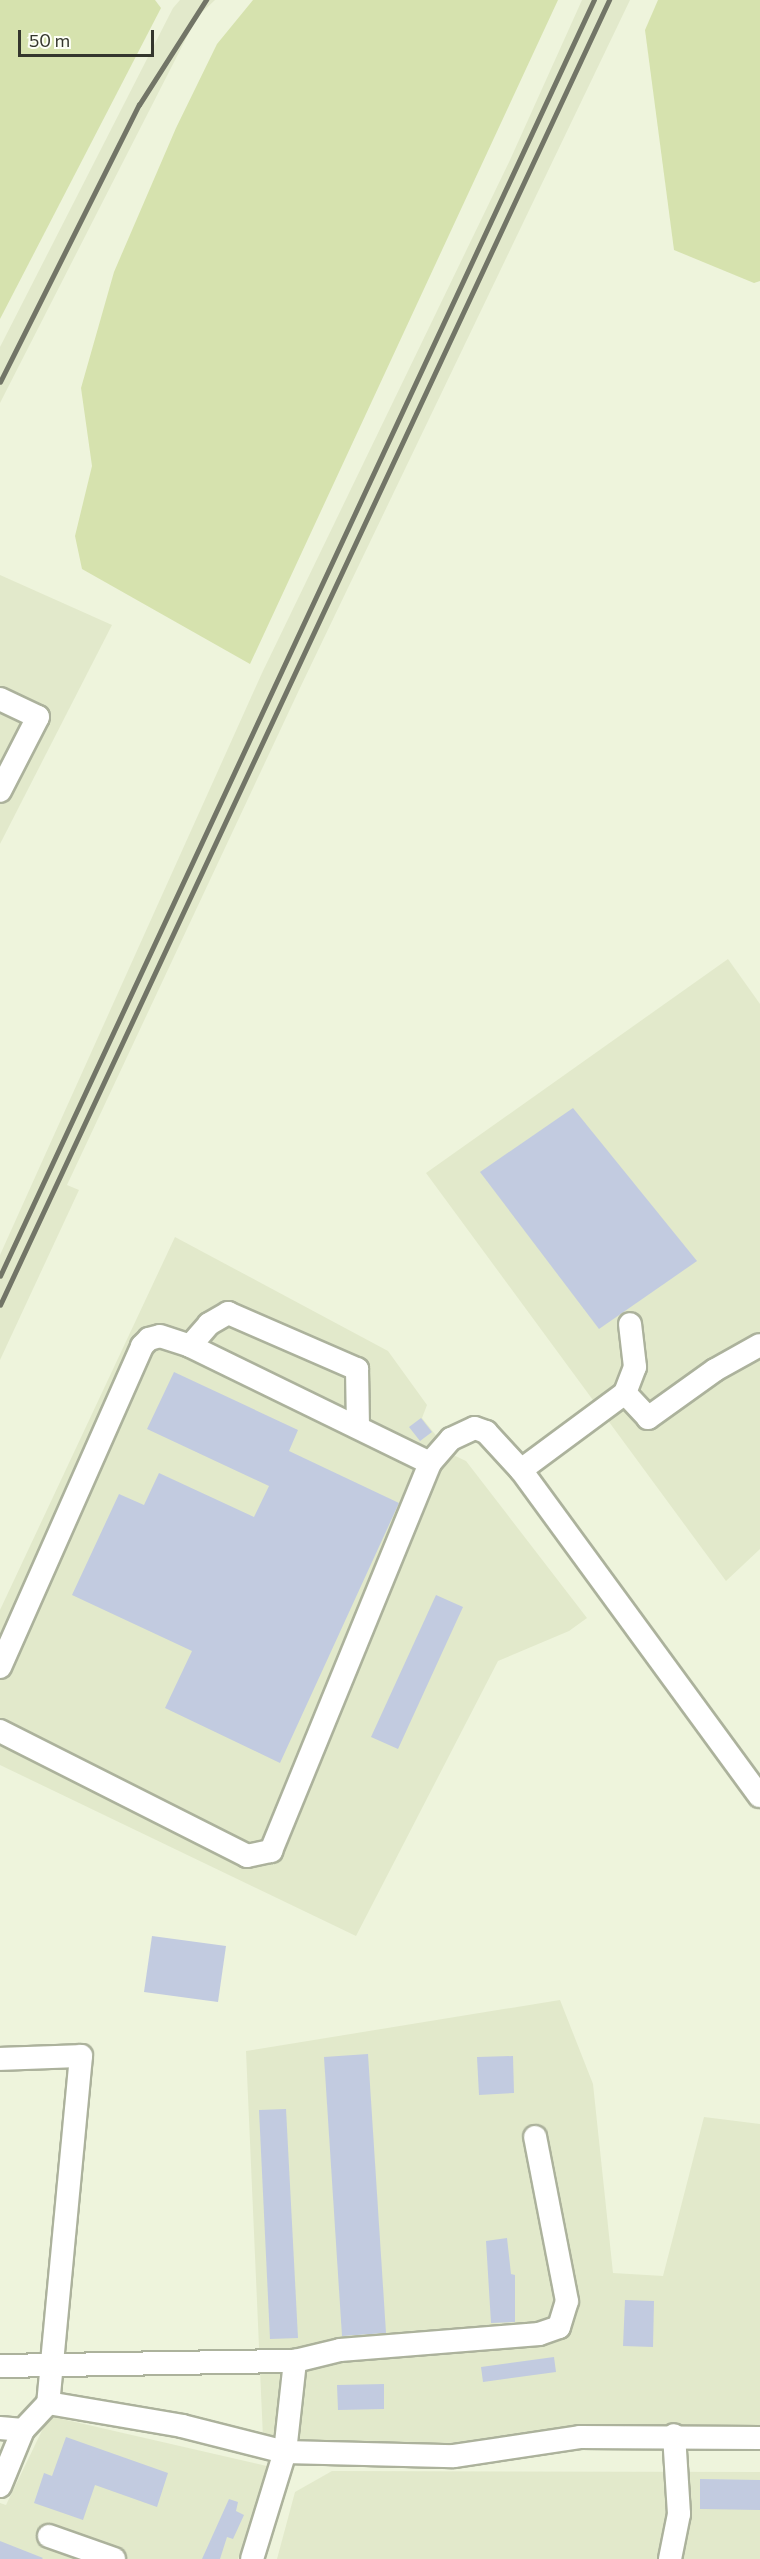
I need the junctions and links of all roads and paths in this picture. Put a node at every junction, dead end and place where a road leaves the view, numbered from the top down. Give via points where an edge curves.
1 (0, 699) edge
2 (0, 790) edge
3 (630, 1324) dead end
4 (760, 1345) edge
5 (190, 1346) junction
6 (626, 1393) junction
7 (358, 1427) junction
8 (430, 1463) junction
9 (521, 1470) junction
10 (0, 1667) edge
11 (0, 1731) edge
12 (760, 1796) edge
13 (0, 2059) edge
14 (535, 2137) dead end
15 (295, 2361) junction
16 (54, 2364) junction
17 (0, 2366) edge
18 (48, 2403) junction
19 (0, 2428) edge
20 (23, 2430) junction
21 (674, 2435) junction
22 (760, 2438) edge
23 (285, 2452) junction
24 (0, 2486) edge
25 (49, 2536) dead end
26 (114, 2559) edge
27 (252, 2559) edge
28 (669, 2559) edge

1 - 2 lane via 38,717
3 - 6 lane via 635,1367
4 - 6 lane via 715,1370 648,1418
5 - 7 lane
5 - 7 lane via 209,1324 228,1313 357,1369
5 - 10 lane via 160,1336 142,1346
6 - 9 lane
7 - 8 lane
8 - 9 lane via 451,1439 475,1428 486,1432
8 - 11 lane via 271,1851 247,1856
9 - 12 lane
13 - 16 lane via 81,2056
14 - 15 lane via 567,2301 559,2327 539,2334 340,2350
15 - 16 lane
15 - 23 lane
16 - 17 lane
16 - 18 lane
18 - 20 lane
18 - 23 lane via 182,2426
19 - 20 lane
20 - 24 lane
21 - 22 lane
21 - 23 lane via 580,2437 454,2456
21 - 28 lane via 679,2514
23 - 27 lane
25 - 26 lane

